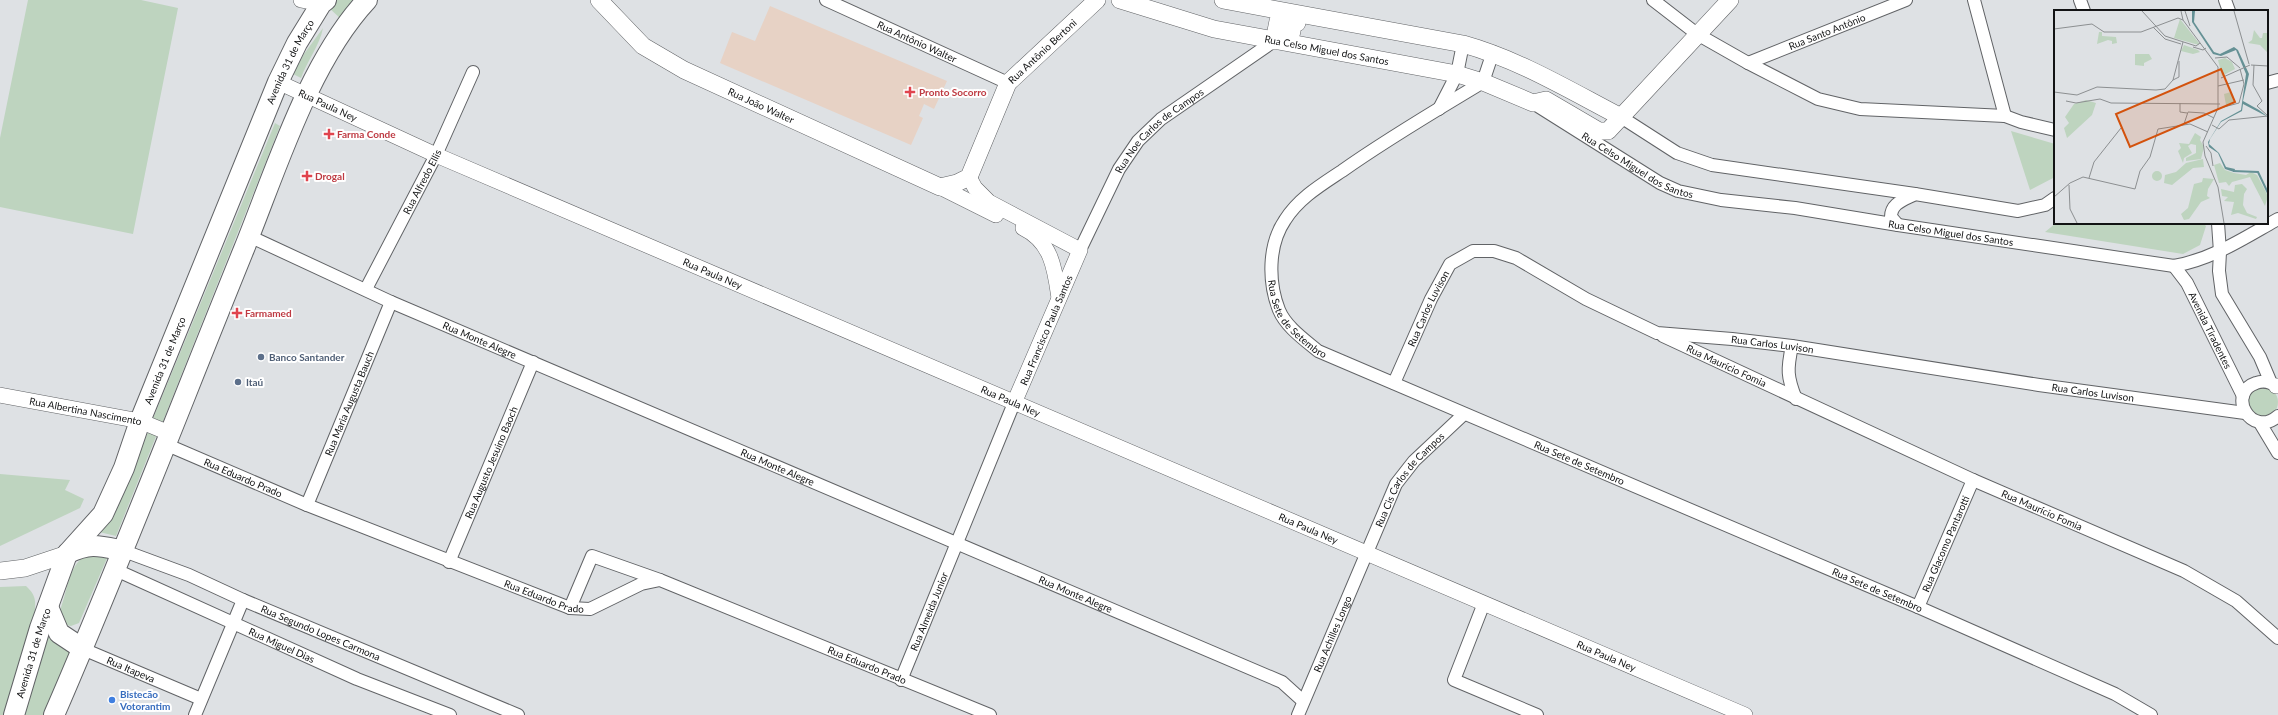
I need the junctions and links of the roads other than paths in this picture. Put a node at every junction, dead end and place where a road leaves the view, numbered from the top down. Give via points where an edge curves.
1 (301, 0) edge
2 (367, 0) edge
3 (599, 0) edge
4 (826, 0) edge
5 (1097, 0) edge
6 (1120, 0) edge
7 (1223, 0) edge
8 (1653, 0) edge
9 (1730, 0) edge
10 (1906, 0) edge
11 (1974, 0) edge
12 (2080, 0) edge
13 (2225, 0) edge
14 (324, 2) edge
15 (2084, 10) edge
16 (2229, 10) edge
17 (1290, 17) junction
18 (1697, 34) junction
19 (1274, 41) junction
20 (1463, 44) junction
21 (333, 46) junction
22 (1493, 52) junction
23 (1748, 63) junction
24 (473, 72) dead end
25 (1457, 74) junction
26 (2278, 80) edge
27 (278, 82) junction
28 (1483, 82) junction
29 (1008, 83) junction
30 (2268, 83) edge
31 (306, 96) junction
32 (1533, 103) junction
33 (1439, 109) junction
34 (1620, 116) junction
35 (2004, 116) junction
36 (2054, 130) edge
37 (436, 155) junction
38 (969, 177) junction
39 (940, 187) junction
40 (1914, 194) junction
41 (2054, 199) edge
42 (2278, 219) edge
43 (2218, 224) edge
44 (1898, 226) junction
45 (249, 236) junction
46 (1080, 250) junction
47 (2220, 252) junction
48 (2174, 266) junction
49 (366, 289) junction
50 (1059, 298) junction
51 (391, 302) junction
52 (1657, 333) junction
53 (1792, 346) junction
54 (533, 362) junction
55 (1394, 383) junction
56 (2276, 386) edge
57 (0, 394) edge
58 (2243, 396) junction
59 (1796, 399) junction
60 (1014, 403) junction
61 (2245, 413) junction
62 (1464, 414) junction
63 (2278, 416) edge
64 (140, 421) junction
65 (2260, 423) junction
66 (167, 438) junction
67 (2278, 453) edge
68 (1973, 480) junction
69 (307, 505) junction
70 (956, 542) junction
71 (124, 550) junction
72 (1367, 553) junction
73 (67, 554) junction
74 (448, 562) junction
75 (116, 570) junction
76 (0, 571) edge
77 (660, 580) junction
78 (243, 600) junction
79 (1484, 603) junction
80 (48, 607) junction
81 (1918, 607) junction
82 (570, 608) junction
83 (234, 624) junction
84 (2278, 638) edge
85 (83, 649) junction
86 (901, 680) junction
87 (201, 699) junction
88 (1303, 702) junction
89 (14, 715) edge
90 (54, 715) edge
91 (195, 715) edge
92 (450, 715) edge
93 (518, 715) edge
94 (990, 715) edge
95 (1298, 715) edge
96 (1537, 715) edge
97 (1745, 715) edge
98 (2151, 715) edge

1 - 14 street
2 - 21 highway via 344,26
3 - 39 main road, Rua João Walter via 643,46 684,70
4 - 29 street, Rua Antônio Walter
5 - 29 main road, Rua Antônio Bertoni
6 - 19 main road, Rua Celso Miguel dos Santos via 1214,30
7 - 17 main road
8 - 18 street
9 - 18 main road
10 - 23 street, Rua Santo Antônio
11 - 35 street
12 - 15 street
13 - 16 street
14 - 21 highway
14 - 27 highway, Avenida 31 de Março via 297,43
17 - 19 main road via 1278,21
17 - 20 main road via 1393,31
18 - 23 street
18 - 34 main road
19 - 25 main road, Rua Celso Miguel dos Santos
19 - 46 street, Rua Noe Carlos de Campos via 1161,119 1138,141 1119,169
20 - 22 main road
20 - 25 street
21 - 31 highway
22 - 28 street
22 - 34 main road via 1520,63
23 - 35 street via 1818,99 1860,109
24 - 37 street, Rua Alfredo Ellis
25 - 28 main road, Rua Celso Miguel dos Santos
25 - 33 street
26 - 30 street
27 - 31 street, Rua Paula Ney
27 - 64 highway, Avenida 31 de Março
28 - 32 main road, Rua Celso Miguel dos Santos
28 - 33 street, Rua Sete de Setembro
29 - 38 main road, Rua Antônio Bertoni
31 - 37 street, Rua Paula Ney
31 - 45 highway
32 - 34 main road via 1546,100 1599,131 1608,131
32 - 44 street, Rua Celso Miguel dos Santos via 1660,183 1678,191 1721,200 1795,208
33 - 55 street, Rua Sete de Setembro via 1375,148 1303,198 1284,220 1273,246 1271,283 1279,311 1291,327 1318,351
34 - 40 street via 1677,153 1712,165
35 - 36 street
37 - 49 street, Rua Alfredo Ellis
37 - 60 street, Rua Paula Ney
38 - 39 main road
38 - 46 street via 975,188 989,202
39 - 50 street, Rua João Walter via 1026,230 1044,244 1053,261
40 - 41 street via 2018,211 2045,205
40 - 44 street via 1898,202 1891,210 1891,217
42 - 47 street
43 - 47 street
44 - 48 street, Rua Celso Miguel dos Santos
45 - 49 street, Rua Monte Alegre
45 - 66 highway
46 - 50 street, Rua Francisco Paula Santos
47 - 48 street
47 - 56 street via 2222,294
48 - 58 street, Avenida Tiradentes via 2187,283
49 - 51 street, Rua Monte Alegre
50 - 60 street, Rua Francisco Paula Santos
51 - 54 street, Rua Monte Alegre
51 - 69 street, Rua Maria Augusta Bauch
52 - 53 street, Rua Carlos Luvison
52 - 55 street, Rua Carlos Luvison via 1586,299 1516,258 1494,251 1473,251 1450,264 1431,299
52 - 59 street, Rua Maurício Fomia
53 - 59 street via 1788,379
53 - 61 street, Rua Carlos Luvison via 2039,385
54 - 70 street, Rua Monte Alegre
54 - 74 street, Rua Augusto Jesuino Baoch
55 - 62 street, Rua Sete de Setembro
56 - 58 street via 2264,381 2251,385
57 - 64 street, Rua Albertina Nascimento
58 - 61 street, Avenida Tiradentes
59 - 68 street, Rua Maurício Fomia
60 - 70 street, Rua Francisco Paula Santos
60 - 72 street, Rua Paula Ney
61 - 65 street
62 - 72 street, Rua Cis Carlos de Campos via 1414,461 1396,484
62 - 81 street, Rua Sete de Setembro
63 - 65 street via 2267,423
64 - 66 street, Rua Albertina Nascimento
64 - 73 highway, Avenida 31 de Março via 124,468 103,514
65 - 67 street
66 - 69 street, Rua Eduardo Prado
66 - 71 highway
68 - 81 street, Rua Glacomo Pantarotti
68 - 84 street, Rua Maurício Fomia via 2184,571 2236,601
69 - 74 street, Rua Eduardo Prado
70 - 86 street, Rua Almeida Junior
70 - 88 street, Rua Monte Alegre via 1282,682
71 - 73 highway via 97,545 82,546
71 - 75 highway
71 - 78 street, Rua Segundo Lopes Carmona via 189,575
72 - 79 street, Rua Paula Ney
72 - 88 street, Rua Achilles Longo
73 - 76 main road via 25,568
73 - 80 highway, Avenida 31 de Março
74 - 82 street, Rua Eduardo Prado
75 - 83 street, Rua Miguel Dias
75 - 85 highway
77 - 82 street, Rua Eduardo Prado via 641,584 590,610
77 - 82 street via 592,556
77 - 86 street, Rua Eduardo Prado
78 - 83 street
78 - 93 street, Rua Segundo Lopes Carmona
79 - 96 street via 1454,680
79 - 97 street, Rua Paula Ney
80 - 85 highway via 59,633
80 - 89 highway, Avenida 31 de Março
81 - 98 street, Rua Sete de Setembro via 2115,694
83 - 87 street
83 - 92 street, Rua Miguel Dias via 357,678
85 - 87 street, Rua Itapeva
85 - 90 highway
86 - 94 street, Rua Eduardo Prado
87 - 91 street
88 - 95 street, Rua Achilles Longo

